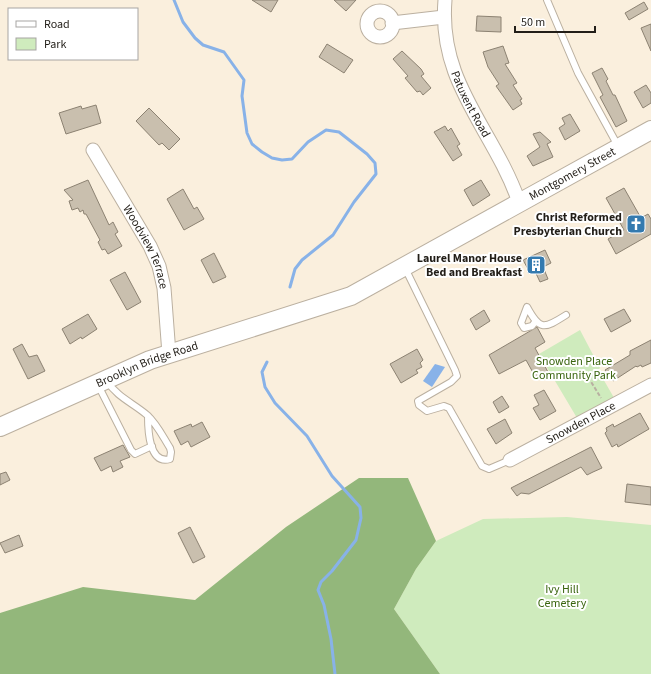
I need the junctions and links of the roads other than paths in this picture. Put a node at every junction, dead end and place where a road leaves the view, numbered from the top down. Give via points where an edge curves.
1 (445, 0) edge
2 (547, 0) edge
3 (444, 17) junction
4 (392, 23) dead end
5 (651, 130) edge
6 (619, 147) junction
7 (93, 150) dead end
8 (519, 202) junction
9 (404, 266) junction
10 (300, 313) joint
11 (566, 316) dead end
12 (535, 322) dead end
13 (169, 354) junction
14 (102, 381) junction
15 (651, 385) edge
16 (148, 416) junction
17 (0, 427) edge
18 (152, 446) junction
19 (510, 460) joint

1 - 3 street, Patuxent Road
2 - 6 lane via 578,73
3 - 4 street
3 - 8 street, Patuxent Road via 448,52 455,76 505,168
5 - 6 street, Montgomery Street
6 - 8 street, Montgomery Street
7 - 13 street, Woodview Terrace via 150,246 159,266 164,288
8 - 9 street, Montgomery Street
9 - 10 street, Montgomery Street via 351,296
9 - 19 lane via 456,370 456,376 451,382 418,401 418,405 427,411 444,406 449,408 482,466 489,469
10 - 13 street, Brooklyn Bridge Road
11 - 12 lane via 551,324 541,325
13 - 14 street, Brooklyn Bridge Road
14 - 16 lane
14 - 17 street, Brooklyn Bridge Road
14 - 18 lane via 132,450 136,454
15 - 19 street, Snowden Place
16 - 18 lane
16 - 18 lane via 170,448 170,459 159,458

